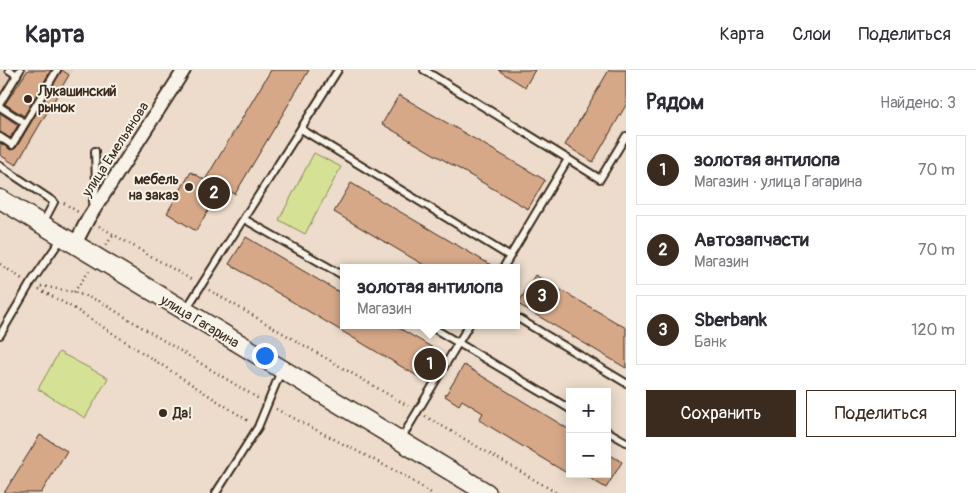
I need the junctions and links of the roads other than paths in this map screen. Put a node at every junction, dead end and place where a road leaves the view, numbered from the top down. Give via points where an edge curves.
1 (9, 70) edge
2 (57, 70) edge
3 (184, 70) edge
4 (338, 70) edge
5 (424, 70) edge
6 (19, 73) edge
7 (0, 105) edge
8 (25, 123) junction
9 (301, 129) junction
10 (626, 136) edge
11 (0, 137) edge
12 (96, 151) dead end
13 (568, 159) junction
14 (0, 166) edge
15 (0, 199) edge
16 (244, 218) junction
17 (88, 219) junction
18 (41, 226) junction
19 (68, 242) junction
20 (509, 256) junction
21 (505, 264) edge
22 (340, 274) edge
23 (185, 312) junction
24 (520, 319) edge
25 (435, 329) edge
26 (466, 329) edge
27 (0, 335) edge
28 (458, 342) junction
29 (282, 370) junction
30 (626, 383) edge
31 (566, 407) edge
32 (610, 433) edge
33 (400, 440) junction
34 (626, 442) edge
35 (216, 493) edge
36 (487, 493) edge

1 - 6 lane
2 - 8 lane
3 - 17 street, улица Емельянова
4 - 9 lane
5 - 13 lane
6 - 7 lane
7 - 8 lane
8 - 11 lane via 12,145
9 - 16 lane
9 - 20 lane
10 - 13 lane via 600,180
12 - 17 lane via 96,187
13 - 20 lane
14 - 18 lane via 54,202
15 - 18 main road, улица Гагарина
16 - 22 lane
16 - 23 lane
17 - 19 street, улица Емельянова
18 - 19 main road, улица Гагарина
19 - 23 main road, улица Гагарина
19 - 27 lane via 30,284
20 - 21 lane
23 - 29 main road, улица Гагарина
24 - 30 lane
25 - 28 lane
26 - 28 lane
28 - 31 lane
28 - 33 lane
29 - 33 main road, улица Гагарина
29 - 35 lane via 258,427
32 - 34 lane
33 - 36 main road, улица Гагарина

